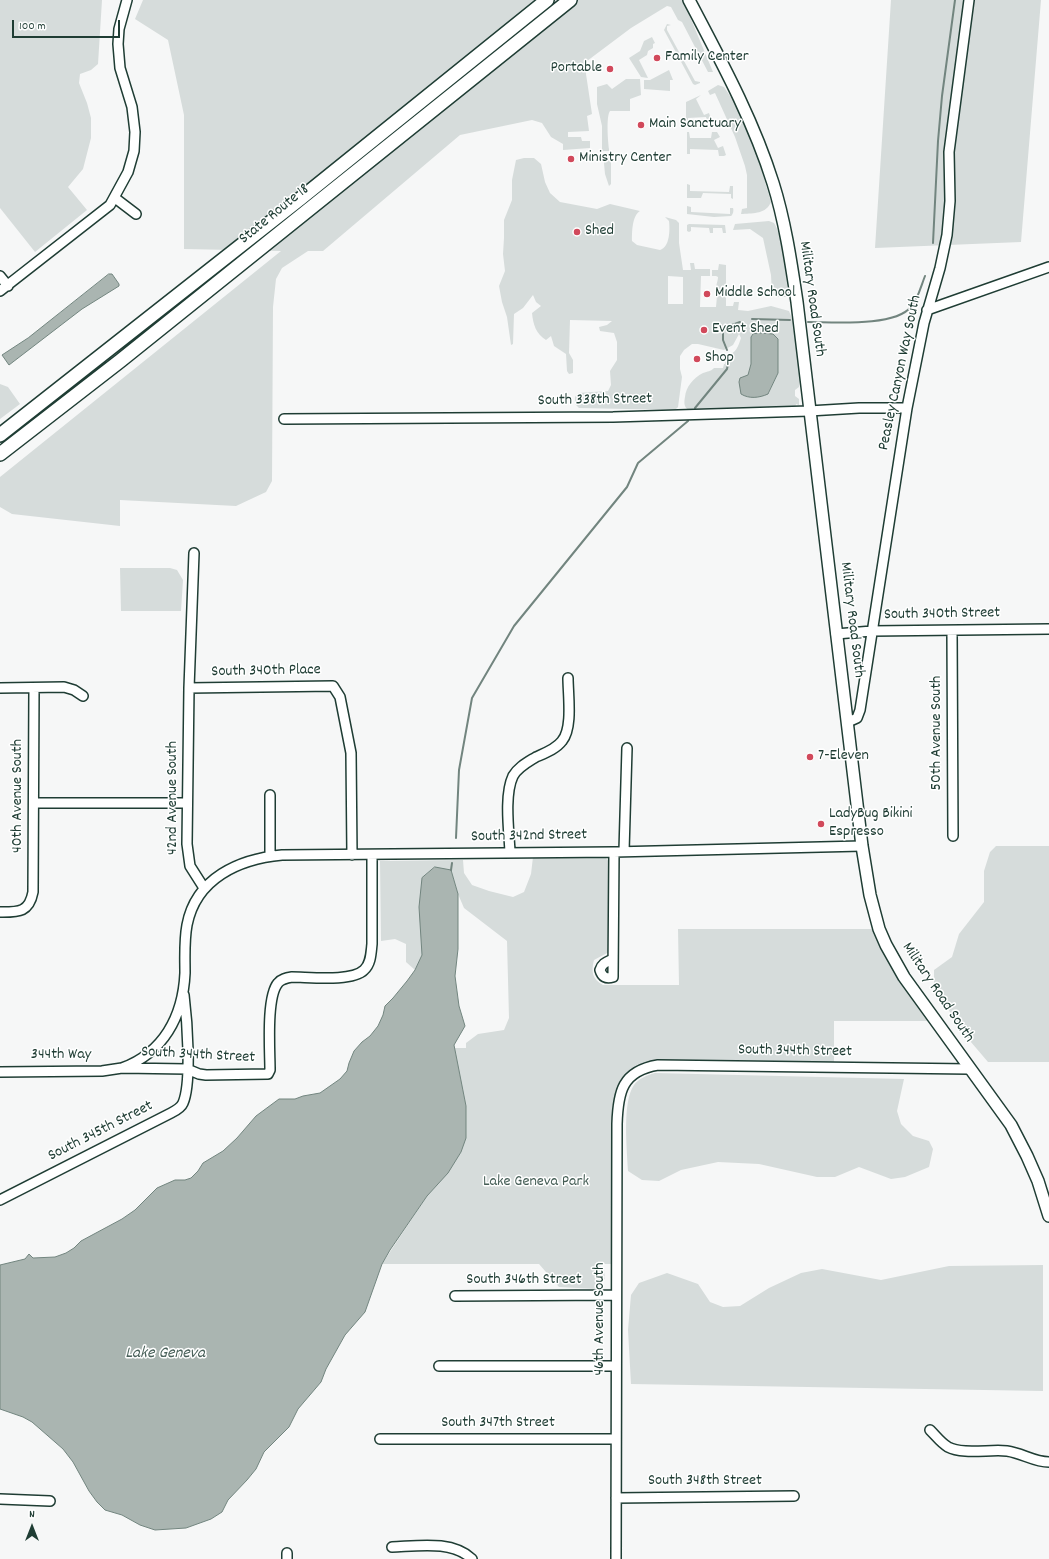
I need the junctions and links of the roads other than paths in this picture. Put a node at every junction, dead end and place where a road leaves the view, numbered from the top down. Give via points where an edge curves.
1 (127, 0) edge
2 (547, 0) edge
3 (570, 0) edge
4 (689, 0) edge
5 (969, 0) edge
6 (115, 198) junction
7 (136, 214) dead end
8 (1049, 267) edge
9 (0, 276) edge
10 (4, 288) edge
11 (927, 310) junction
12 (907, 408) junction
13 (809, 411) junction
14 (284, 419) dead end
15 (0, 435) edge
16 (0, 454) edge
17 (194, 553) dead end
18 (1049, 629) edge
19 (872, 631) junction
20 (952, 631) junction
21 (836, 634) junction
22 (568, 678) dead end
23 (0, 688) edge
24 (34, 688) junction
25 (189, 688) junction
26 (82, 696) dead end
27 (848, 722) junction
28 (627, 748) dead end
29 (270, 795) dead end
30 (34, 803) junction
31 (187, 803) junction
32 (953, 836) dead end
33 (862, 846) junction
34 (624, 851) junction
35 (510, 852) junction
36 (614, 852) junction
37 (352, 855) junction
38 (372, 855) junction
39 (270, 856) junction
40 (204, 888) junction
41 (0, 912) edge
42 (613, 959) dead end
43 (183, 990) junction
44 (122, 1068) junction
45 (187, 1069) junction
46 (969, 1069) junction
47 (0, 1072) edge
48 (626, 1081) joint
49 (0, 1200) edge
50 (1049, 1214) edge
51 (616, 1295) junction
52 (455, 1296) dead end
53 (439, 1366) dead end
54 (616, 1366) junction
55 (930, 1430) dead end
56 (380, 1439) dead end
57 (616, 1439) junction
58 (1049, 1462) edge
59 (794, 1496) dead end
60 (616, 1498) junction
61 (0, 1499) edge
62 (50, 1501) dead end
63 (392, 1547) dead end
64 (472, 1559) edge
65 (616, 1559) edge

1 - 6 street via 119,29 118,52 133,113 135,145 130,168
2 - 15 highway, State Route 18 via 300,199
3 - 16 highway, State Route 18 via 120,361
4 - 13 main road, Military Road South via 737,93 773,183 792,265
5 - 11 street, Peasley Canyon Way South via 949,152 950,201 947,235 943,258
6 - 7 street
6 - 10 street via 100,214
8 - 11 street
9 - 10 street
11 - 12 street, Peasley Canyon Way South
12 - 13 street, South 338th Street
12 - 19 street, Peasley Canyon Way South
13 - 14 street, South 338th Street
13 - 21 main road, Military Road South
17 - 25 street, 42nd Avenue South
18 - 20 street, South 340th Street
19 - 20 street, South 340th Street
19 - 21 street, South 340th Street
19 - 27 street, Peasley Canyon Way South via 859,714 857,718
20 - 32 street, 50th Avenue South
21 - 27 main road, Military Road South
22 - 35 street via 566,734 556,747 520,767 510,787
23 - 24 street
24 - 26 street via 68,688
24 - 30 street, 40th Avenue South
25 - 31 street, 42nd Avenue South
25 - 37 street, South 340th Place via 333,686 339,695 351,753
27 - 33 main road, Military Road South
28 - 34 street
29 - 39 street
30 - 31 street
30 - 41 street, 40th Avenue South via 32,895 24,910
31 - 40 street, 42nd Avenue South via 188,860
33 - 34 street, South 342nd Street
33 - 46 main road, Military Road South via 871,901 886,945 904,977
34 - 36 street, South 342nd Street
35 - 36 street, South 342nd Street
35 - 38 street, South 342nd Street
36 - 42 street
37 - 38 street, South 342nd Street
37 - 39 street, South 342nd Street
38 - 45 street, South 344th Street via 371,950 366,969 351,976 292,977 278,982 271,1003 268,1074 206,1075
39 - 40 street, South 342nd Street via 234,866
40 - 43 street via 187,924
43 - 44 street via 168,1034 150,1052
43 - 45 street
44 - 45 street, South 344th Street
44 - 47 street, 344th Way
45 - 49 street, South 345th Street via 183,1103 177,1110
46 - 48 street, South 344th Street via 658,1065 641,1069
46 - 50 main road, Military Road South via 1011,1125 1027,1156
48 - 51 street, 46th Avenue South via 617,1114
51 - 52 street, South 346th Street
51 - 54 street, 46th Avenue South
53 - 54 street
54 - 57 street, 46th Avenue South
55 - 58 street via 944,1444 956,1450 1007,1451 1032,1460
56 - 57 street, South 347th Street
57 - 60 street, 46th Avenue South
59 - 60 street, South 348th Street
60 - 65 street, 46th Avenue South
61 - 62 street
63 - 64 street via 446,1547 464,1553

